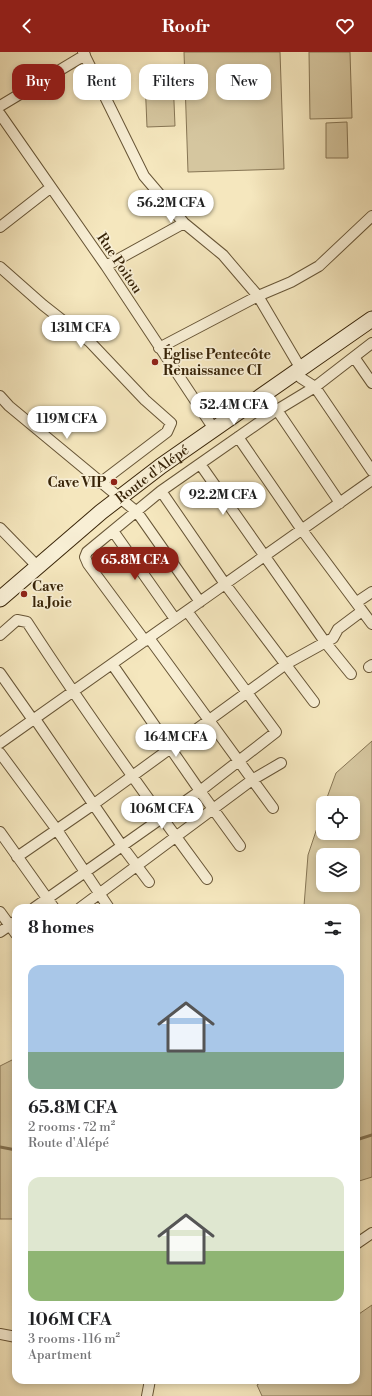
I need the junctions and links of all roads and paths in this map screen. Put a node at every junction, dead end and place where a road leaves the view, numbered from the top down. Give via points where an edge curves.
1 (84, 54) edge
2 (0, 106) edge
3 (0, 114) edge
4 (50, 188) junction
5 (372, 216) edge
6 (184, 224) junction
7 (0, 227) edge
8 (106, 266) junction
9 (0, 267) edge
10 (258, 296) junction
11 (372, 319) edge
12 (372, 343) edge
13 (159, 348) junction
14 (354, 357) junction
15 (299, 370) junction
16 (372, 383) edge
17 (315, 387) junction
18 (0, 396) edge
19 (277, 410) junction
20 (214, 429) junction
21 (238, 437) junction
22 (200, 464) junction
23 (372, 471) edge
24 (372, 480) edge
25 (100, 483) junction
26 (161, 491) junction
27 (119, 498) junction
28 (340, 503) junction
29 (137, 512) junction
30 (0, 528) edge
31 (302, 530) junction
32 (113, 531) junction
33 (264, 557) junction
34 (37, 566) junction
35 (225, 584) junction
36 (372, 592) edge
37 (0, 599) edge
38 (200, 602) junction
39 (360, 607) junction
40 (187, 611) junction
41 (175, 619) junction
42 (372, 624) edge
43 (0, 635) edge
44 (147, 640) junction
45 (325, 642) junction
46 (112, 664) junction
47 (286, 664) junction
48 (0, 672) edge
49 (351, 674) dead end
50 (73, 692) junction
51 (247, 693) junction
52 (314, 702) dead end
53 (34, 720) junction
54 (208, 720) junction
55 (0, 744) edge
56 (171, 749) junction
57 (0, 753) edge
58 (238, 760) junction
59 (281, 763) dead end
60 (133, 776) junction
61 (252, 780) junction
62 (200, 791) junction
63 (94, 804) junction
64 (273, 808) dead end
65 (213, 810) junction
66 (161, 817) junction
67 (57, 830) junction
68 (0, 832) edge
69 (176, 838) junction
70 (122, 846) junction
71 (240, 846) dead end
72 (17, 857) junction
73 (137, 866) junction
74 (86, 872) junction
75 (207, 879) dead end
76 (149, 882) dead end
77 (100, 893) junction
78 (47, 899) junction
79 (40, 904) edge
80 (51, 904) edge
81 (85, 904) edge
82 (107, 904) edge
83 (0, 912) edge
84 (12, 922) edge
85 (12, 924) edge
86 (0, 932) edge
87 (372, 1233) edge
88 (360, 1241) edge
89 (0, 1334) edge
90 (12, 1336) edge
91 (149, 1384) edge
92 (147, 1396) edge

1 - 2 street
1 - 6 street via 144,176
3 - 4 street, Rue Poitou
4 - 7 street
4 - 8 street, Rue Poitou
5 - 10 street via 319,266 291,282
6 - 8 street
6 - 10 street via 223,255
8 - 13 street, Rue Poitou
9 - 25 street via 90,342 145,400 171,423 167,432
10 - 13 street
10 - 15 street
11 - 15 main road, Route d'Alépé
12 - 14 street
13 - 20 street, Rue Poitou
14 - 16 street
14 - 17 street
15 - 17 street
15 - 20 main road, Route d'Alépé
17 - 19 street
17 - 23 street
18 - 25 street
19 - 21 street
19 - 28 street
20 - 27 main road, Route d'Alépé
21 - 22 street
21 - 31 street
22 - 26 street
22 - 33 street
24 - 28 street
25 - 27 street
26 - 29 street
26 - 35 street
27 - 29 street
27 - 34 main road, Route d'Alépé
28 - 31 street
29 - 32 street
29 - 38 street
30 - 34 street
31 - 33 street
31 - 39 street
32 - 41 street
32 - 44 street via 87,552 85,557
33 - 35 street
33 - 45 street
34 - 37 main road, Route d'Alépé
35 - 38 street
35 - 47 street
36 - 39 street
38 - 40 street
39 - 42 street
39 - 45 street via 338,629 333,638
40 - 41 street
40 - 51 street
41 - 44 street
43 - 50 street via 17,620 27,622
44 - 46 street
44 - 54 street
45 - 47 street
45 - 49 street
46 - 50 street
46 - 56 street
47 - 51 street
47 - 52 street
48 - 53 street
50 - 53 street
50 - 60 street
51 - 54 street
51 - 58 street via 276,732
53 - 55 street
53 - 63 street
54 - 56 street
54 - 58 street
56 - 60 street
56 - 62 street
57 - 67 street
58 - 61 street
58 - 62 street
59 - 61 street
60 - 63 street
60 - 66 street
61 - 64 street
61 - 65 street
62 - 65 street
62 - 66 street
63 - 67 street
63 - 70 street
65 - 69 street
65 - 71 street
66 - 69 street
66 - 70 street
67 - 72 street
67 - 74 street
68 - 72 street
69 - 73 street
69 - 75 street
70 - 73 street
70 - 74 street
72 - 78 street
73 - 76 street
73 - 77 street
74 - 77 street
74 - 78 street
77 - 81 street
77 - 82 street
78 - 79 street
78 - 80 street
83 - 84 street
85 - 86 street
87 - 88 street
89 - 90 street
91 - 92 street

